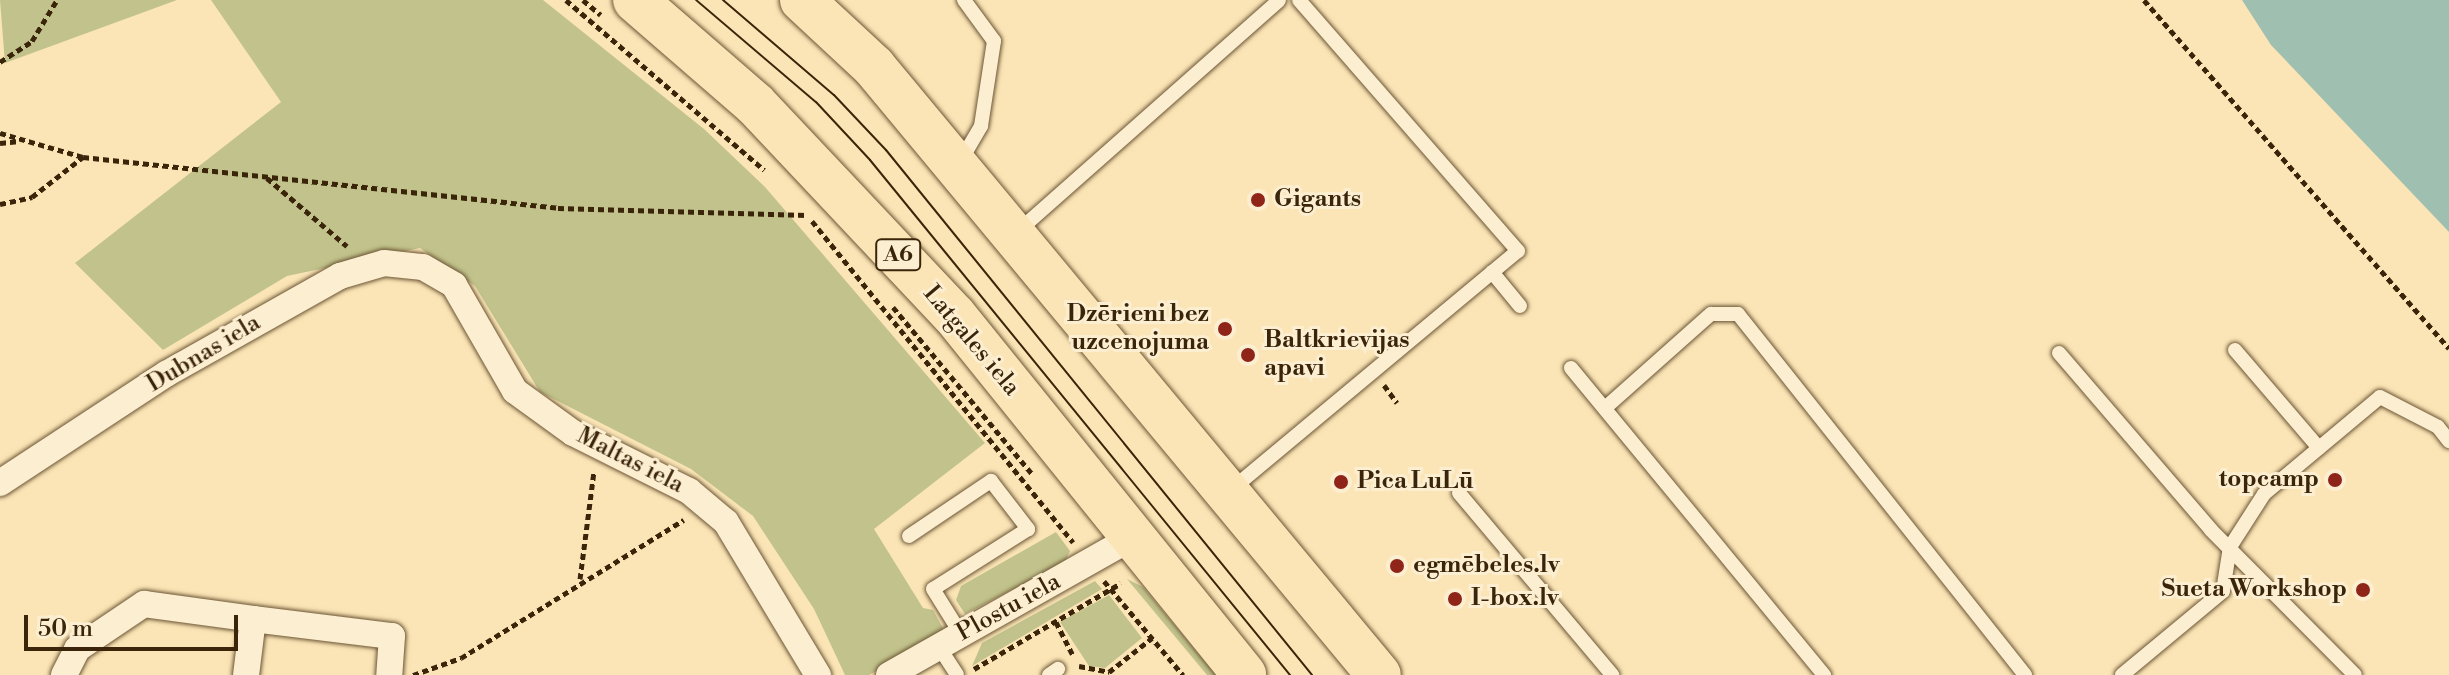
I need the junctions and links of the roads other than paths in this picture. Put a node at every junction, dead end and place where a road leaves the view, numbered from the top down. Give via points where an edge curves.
1 (802, 0) edge
2 (964, 0) edge
3 (1279, 0) edge
4 (1299, 0) edge
5 (621, 10) edge
6 (958, 166) junction
7 (1015, 233) junction
8 (423, 267) joint
9 (1492, 272) junction
10 (1520, 306) dead end
11 (2235, 350) dead end
12 (2059, 353) dead end
13 (1571, 368) dead end
14 (1605, 408) junction
15 (2449, 441) edge
16 (2319, 448) junction
17 (0, 483) edge
18 (1459, 493) dead end
19 (1226, 495) junction
20 (909, 536) dead end
21 (2230, 547) junction
22 (1107, 554) junction
23 (253, 619) junction
24 (950, 641) junction
25 (2129, 673) edge
26 (64, 675) edge
27 (246, 675) edge
28 (389, 675) edge
29 (818, 675) edge
30 (889, 675) edge
31 (957, 675) edge
32 (1244, 675) edge
33 (1379, 675) edge
34 (1612, 675) edge
35 (1824, 675) edge
36 (2025, 675) edge
37 (2355, 675) edge

1 - 6 highway via 874,67
2 - 6 lane via 994,41 981,126
3 - 7 lane
4 - 9 lane via 1518,251
5 - 22 highway, Latgales iela / A6 via 755,104 954,315
6 - 7 highway
7 - 19 highway
8 - 17 street, Dubnas iela via 384,263 315,289
8 - 29 street, Maltas iela via 454,285 515,391 594,443 710,506 742,541
9 - 10 lane
9 - 19 lane
11 - 16 lane
12 - 21 lane
13 - 14 lane
14 - 35 lane
14 - 36 lane via 1711,314 1738,314
15 - 16 lane via 2438,427 2380,397
16 - 21 lane via 2264,494
18 - 34 lane
19 - 33 highway
20 - 24 lane via 991,481 1028,529 933,589
21 - 25 lane via 2223,591
21 - 37 lane
22 - 24 street, Plostu iela
22 - 32 highway, Latgales iela / A6
23 - 26 street via 144,604 77,649
23 - 27 street
23 - 28 street via 392,636
24 - 30 street, Plostu iela
24 - 31 lane

